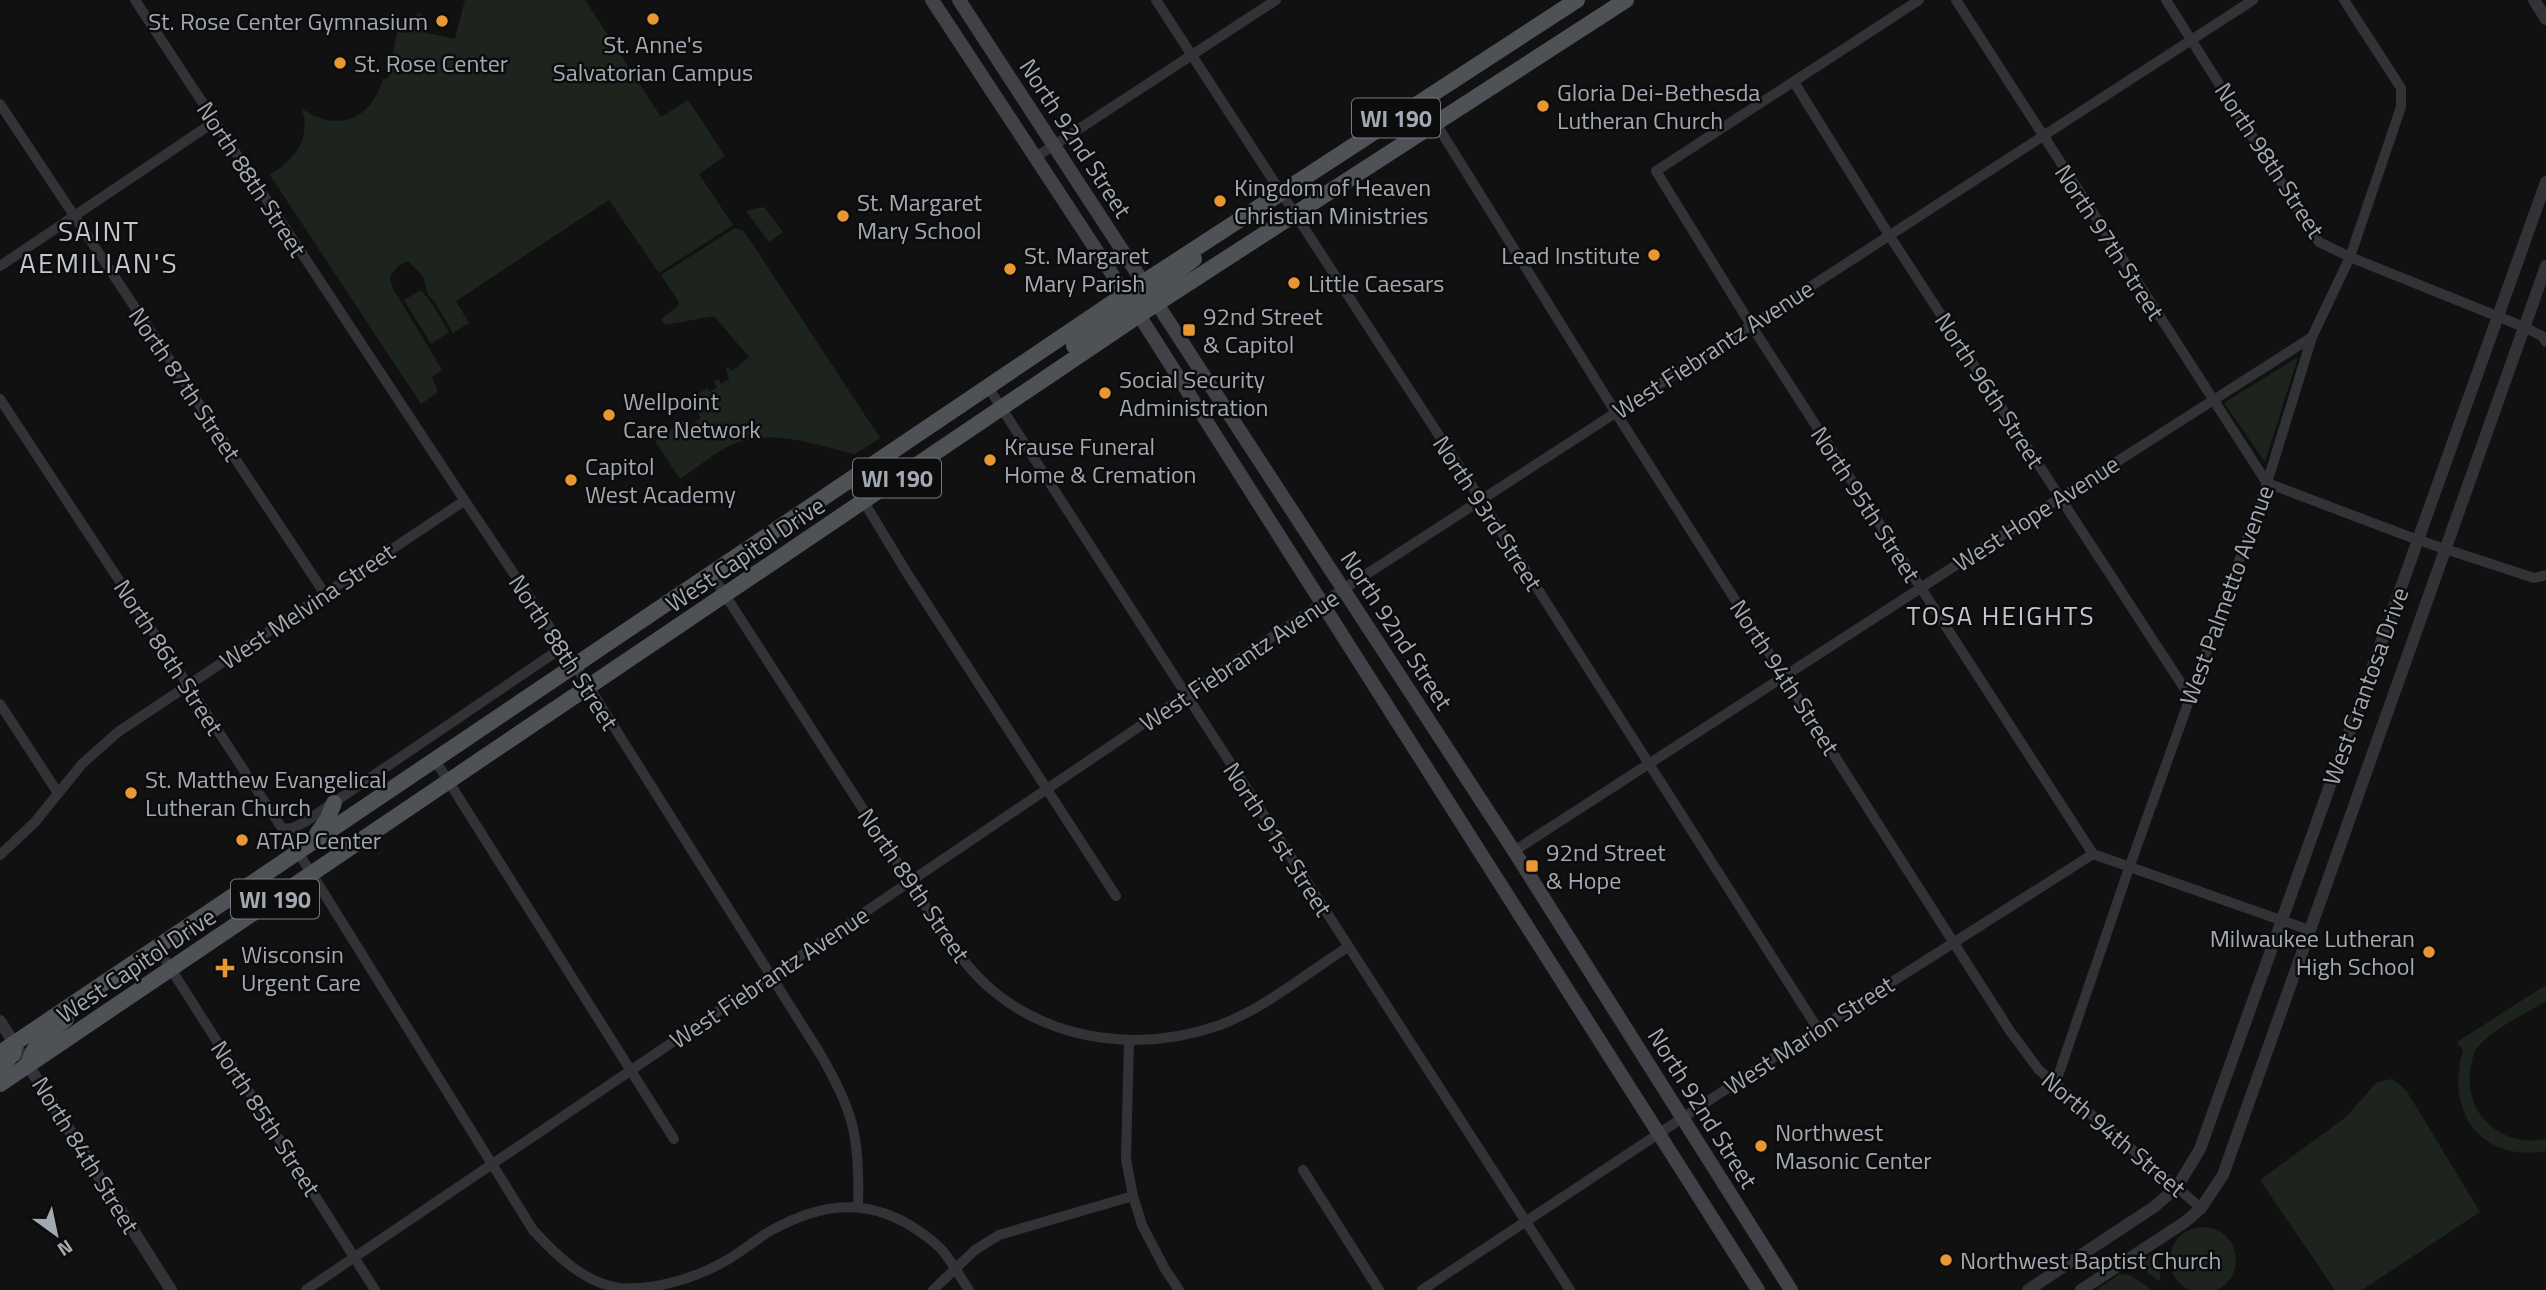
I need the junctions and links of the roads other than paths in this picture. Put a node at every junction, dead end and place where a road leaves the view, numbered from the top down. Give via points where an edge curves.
1 (135, 0) edge
2 (932, 0) edge
3 (959, 0) edge
4 (1156, 0) edge
5 (1276, 0) edge
6 (1577, 0) edge
7 (1626, 0) edge
8 (1919, 0) edge
9 (1956, 0) edge
10 (2166, 0) edge
11 (2253, 0) edge
12 (2344, 0) edge
13 (2534, 0) edge
14 (2546, 19) edge
15 (2192, 40) junction
16 (1192, 55) junction
17 (1794, 82) junction
18 (1422, 101) junction
19 (0, 104) edge
20 (214, 122) junction
21 (1435, 123) junction
22 (2042, 136) junction
23 (1052, 145) junction
24 (1036, 157) junction
25 (2546, 182) edge
26 (1281, 193) junction
27 (1296, 213) junction
28 (74, 216) junction
29 (1889, 235) junction
30 (2350, 257) junction
31 (0, 266) edge
32 (2546, 266) edge
33 (1150, 293) junction
34 (1131, 304) junction
35 (2498, 317) junction
36 (1751, 325) junction
37 (2524, 327) junction
38 (2312, 337) junction
39 (2546, 342) edge
40 (988, 387) junction
41 (0, 399) edge
42 (2211, 400) junction
43 (1001, 408) junction
44 (1616, 412) junction
45 (850, 479) junction
46 (2267, 483) junction
47 (2060, 498) junction
48 (464, 500) junction
49 (1481, 500) junction
50 (863, 501) junction
51 (2418, 540) junction
52 (2446, 549) junction
53 (711, 573) junction
54 (2546, 575) edge
55 (1343, 589) junction
56 (1920, 589) junction
57 (325, 594) junction
58 (725, 594) junction
59 (1322, 603) junction
60 (563, 647) junction
61 (575, 665) junction
62 (1784, 677) junction
63 (187, 686) junction
64 (588, 687) junction
65 (1186, 695) junction
66 (2190, 696) junction
67 (0, 704) edge
68 (435, 760) junction
69 (1648, 766) junction
70 (448, 781) junction
71 (1047, 789) junction
72 (58, 793) junction
73 (334, 803) junction
74 (282, 829) junction
75 (304, 848) junction
76 (1514, 851) junction
77 (2093, 854) junction
78 (0, 855) edge
79 (2129, 868) junction
80 (312, 874) junction
81 (910, 882) junction
82 (1116, 896) dead end
83 (2281, 920) junction
84 (2309, 930) junction
85 (1955, 941) junction
86 (157, 947) junction
87 (1348, 947) junction
88 (171, 968) junction
89 (771, 976) junction
90 (84, 996) junction
91 (0, 1021) edge
92 (1818, 1029) junction
93 (1129, 1041) junction
94 (15, 1043) junction
95 (0, 1053) edge
96 (29, 1064) junction
97 (0, 1068) edge
98 (631, 1070) junction
99 (0, 1084) edge
100 (2055, 1085) junction
101 (1682, 1118) junction
102 (1658, 1135) junction
103 (674, 1139) dead end
104 (492, 1165) junction
105 (1303, 1170) dead end
106 (2177, 1187) junction
107 (1133, 1196) junction
108 (858, 1206) junction
109 (2201, 1208) junction
110 (1526, 1220) junction
111 (354, 1257) junction
112 (954, 1267) junction
113 (170, 1290) edge
114 (306, 1290) edge
115 (375, 1290) edge
116 (933, 1290) edge
117 (969, 1290) edge
118 (1179, 1290) edge
119 (1379, 1290) edge
120 (1422, 1290) edge
121 (1570, 1290) edge
122 (1758, 1290) edge
123 (1791, 1290) edge
124 (2028, 1290) edge
125 (2081, 1290) edge

1 - 20 street, North 88th Street
2 - 24 main road, North 92nd Street
3 - 23 main road, North 92nd Street
4 - 16 street, North 93rd Street
5 - 16 street
6 - 18 main road, West Capitol Drive / WI 190
7 - 21 main road, West Capitol Drive / WI 190
8 - 17 street
9 - 22 street, North 97th Street
10 - 15 street, North 98th Street
11 - 15 street, West Fiebrantz Avenue
12 - 30 street, West Palmetto Avenue via 2401,88 2402,107
13 - 14 street
15 - 22 street, West Fiebrantz Avenue
15 - 30 street, North 98th Street via 2319,242
16 - 23 street
16 - 26 street, North 93rd Street
17 - 29 street, North 96th Street
17 - 36 street, North 95th Street via 1657,171
18 - 21 street, North 94th Street
18 - 26 main road, West Capitol Drive / WI 190
19 - 28 street, North 87th Street
20 - 28 street
20 - 48 street, North 88th Street
21 - 27 main road, West Capitol Drive / WI 190
21 - 44 street, North 94th Street
22 - 29 street, West Fiebrantz Avenue
22 - 42 street, North 97th Street
23 - 24 street
23 - 33 main road, North 92nd Street
24 - 34 main road, North 92nd Street
25 - 35 street, West Grantosa Drive
26 - 27 street, North 93rd Street
26 - 33 main road, West Capitol Drive / WI 190 via 1198,246
27 - 33 main road, West Capitol Drive / WI 190
27 - 49 street, North 93rd Street
28 - 31 street
28 - 57 street, North 87th Street
29 - 36 street, West Fiebrantz Avenue
29 - 47 street, North 96th Street
30 - 35 street, North 98th Street
30 - 38 street, West Palmetto Avenue
32 - 37 street, West Grantosa Drive
33 - 34 main road, West Capitol Drive / WI 190
33 - 34 main road via 1141,305
33 - 55 main road, North 92nd Street
34 - 40 main road, West Capitol Drive / WI 190
34 - 43 main road, West Capitol Drive / WI 190 via 1053,373
34 - 59 main road, North 92nd Street
35 - 37 street, North 98th Street
35 - 51 street, West Grantosa Drive
36 - 44 street, West Fiebrantz Avenue
36 - 56 street, North 95th Street
37 - 39 street, North 98th Street
37 - 52 street, West Grantosa Drive
38 - 42 street, West Hope Avenue
38 - 46 street, West Palmetto Avenue
40 - 43 street, North 91st Street
40 - 45 main road, West Capitol Drive / WI 190
41 - 63 street, North 86th Street
42 - 46 street, North 97th Street
42 - 47 street, West Hope Avenue
43 - 50 main road, West Capitol Drive / WI 190
43 - 65 street, North 91st Street
44 - 49 street, West Fiebrantz Avenue
44 - 62 street, North 94th Street
45 - 50 street
45 - 53 main road, West Capitol Drive / WI 190
46 - 51 street
46 - 66 street, West Palmetto Avenue
47 - 56 street, West Hope Avenue
47 - 66 street, North 96th Street
48 - 57 street, West Melvina Street
48 - 60 street, North 88th Street
49 - 55 street, West Fiebrantz Avenue
49 - 69 street, North 93rd Street
50 - 58 main road, West Capitol Drive / WI 190
50 - 71 street
51 - 52 street
51 - 83 street, West Grantosa Drive
52 - 54 street via 2534,578
52 - 84 street, West Grantosa Drive
53 - 58 street, North 89th Street
53 - 61 main road, West Capitol Drive / WI 190
55 - 59 street, West Fiebrantz Avenue
55 - 76 main road, North 92nd Street
56 - 62 street, West Hope Avenue
56 - 77 street, North 95th Street
57 - 63 street, West Melvina Street
58 - 64 main road, West Capitol Drive / WI 190
58 - 81 street, North 89th Street
59 - 65 street, West Fiebrantz Avenue
59 - 102 main road, North 92nd Street
60 - 61 street, North 88th Street
60 - 73 street
61 - 64 street, North 88th Street
61 - 68 main road, West Capitol Drive / WI 190
62 - 69 street, West Hope Avenue
62 - 85 street, North 94th Street
63 - 72 street, West Melvina Street via 118,732
63 - 74 street, North 86th Street
64 - 70 main road, West Capitol Drive / WI 190
64 - 89 street, North 88th Street
65 - 71 street, West Fiebrantz Avenue
65 - 87 street, North 91st Street
66 - 79 street, West Palmetto Avenue
67 - 72 street
68 - 70 street
68 - 75 main road, West Capitol Drive / WI 190
69 - 76 street, West Hope Avenue
69 - 92 street, North 93rd Street
70 - 80 main road, West Capitol Drive / WI 190
70 - 98 street
71 - 81 street, West Fiebrantz Avenue
71 - 82 street
72 - 78 street, West Melvina Street
73 - 74 street via 301,825
73 - 75 main road via 327,820
74 - 75 street, North 86th Street
75 - 80 street, North 86th Street
75 - 86 main road, West Capitol Drive / WI 190
76 - 101 main road, North 92nd Street
77 - 79 street
77 - 85 street, West Marion Street
79 - 83 street
79 - 100 street, West Palmetto Avenue
80 - 88 main road, West Capitol Drive / WI 190
80 - 104 street, North 86th Street
81 - 89 street, West Fiebrantz Avenue
81 - 93 street, North 89th Street via 964,962 993,991 1057,1027 1090,1037
83 - 84 street
83 - 106 street, West Grantosa Drive via 2200,1149
84 - 109 street, West Grantosa Drive via 2223,1175
85 - 92 street, West Marion Street
85 - 100 street, North 94th Street via 2010,1031
86 - 88 street, North 85th Street
86 - 90 main road, West Capitol Drive / WI 190
87 - 93 street via 1220,1024 1178,1036
87 - 110 street, North 91st Street
88 - 96 main road, West Capitol Drive / WI 190
88 - 111 street, North 85th Street
89 - 98 street, West Fiebrantz Avenue
89 - 108 street, North 88th Street via 830,1070 849,1111 859,1158
90 - 94 main road, West Capitol Drive / WI 190
90 - 96 main road via 78,1009 38,1043
91 - 94 street, North 84th Street
92 - 101 street, West Marion Street
93 - 107 street via 1126,1159
94 - 95 main road, West Capitol Drive / WI 190
94 - 96 street, North 84th Street
94 - 97 main road via 13,1054
96 - 99 main road, West Capitol Drive / WI 190
96 - 113 street, North 84th Street
98 - 103 street
98 - 104 street, West Fiebrantz Avenue
100 - 106 street, North 94th Street
101 - 102 street, West Marion Street
101 - 123 main road, North 92nd Street
102 - 110 street, West Marion Street
102 - 122 main road, North 92nd Street
104 - 108 street, North 86th Street via 533,1230 558,1257 587,1276 618,1288 665,1286 693,1278 772,1230 816,1210
104 - 111 street, West Fiebrantz Avenue
105 - 119 street
106 - 109 street, North 94th Street
106 - 124 street, West Grantosa Drive
107 - 112 street via 999,1235
107 - 118 street via 1142,1225
108 - 112 street via 891,1214 926,1235
109 - 125 street, West Grantosa Drive
110 - 120 street, West Marion Street
110 - 121 street, North 91st Street
111 - 114 street, West Fiebrantz Avenue
111 - 115 street, North 85th Street
112 - 116 street
112 - 117 street

